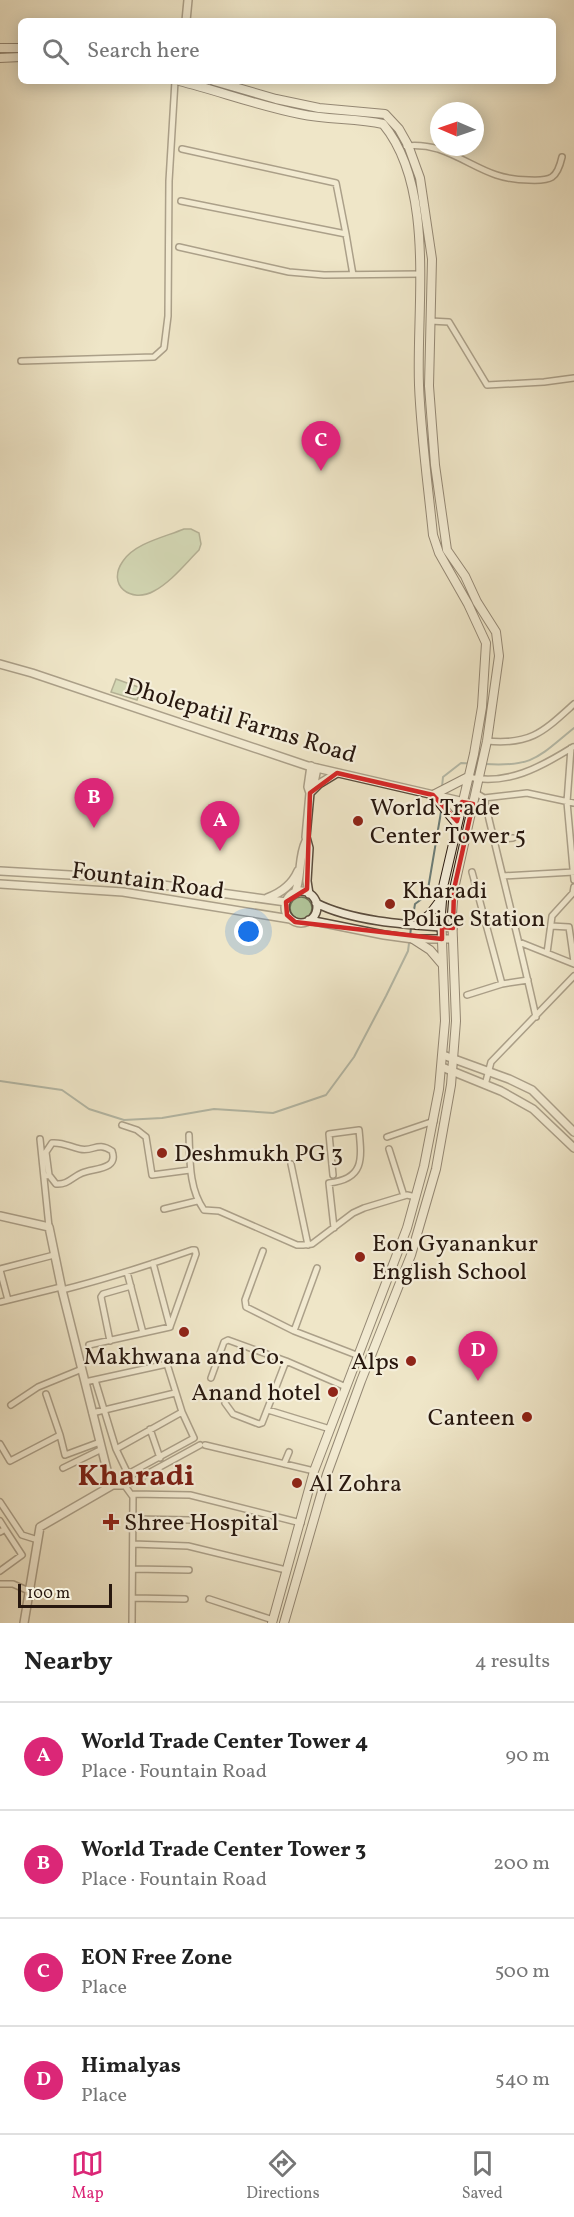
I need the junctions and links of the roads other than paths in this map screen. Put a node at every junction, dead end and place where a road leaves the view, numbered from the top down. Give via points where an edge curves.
1 (188, 0) edge
2 (186, 18) edge
3 (0, 48) edge
4 (18, 48) edge
5 (18, 57) edge
6 (0, 58) edge
7 (177, 84) edge
8 (189, 84) edge
9 (224, 84) edge
10 (408, 145) junction
11 (398, 147) junction
12 (182, 149) dead end
13 (562, 158) dead end
14 (181, 201) dead end
15 (346, 234) junction
16 (179, 247) dead end
17 (420, 274) junction
18 (353, 275) junction
19 (430, 321) junction
20 (21, 361) dead end
21 (574, 378) edge
22 (432, 427) junction
23 (422, 428) junction
24 (0, 664) edge
25 (574, 704) edge
26 (487, 741) junction
27 (573, 747) edge
28 (473, 757) junction
29 (483, 758) junction
30 (314, 767) junction
31 (338, 773) junction
32 (469, 774) junction
33 (479, 776) junction
34 (312, 790) junction
35 (476, 793) junction
36 (433, 795) junction
37 (484, 798) junction
38 (462, 802) junction
39 (567, 802) junction
40 (574, 803) edge
41 (473, 804) junction
42 (457, 824) junction
43 (513, 838) dead end
44 (493, 840) junction
45 (306, 841) junction
46 (300, 866) junction
47 (0, 871) edge
48 (472, 872) dead end
49 (574, 872) edge
50 (503, 876) junction
51 (574, 880) edge
52 (0, 884) edge
53 (574, 887) edge
54 (295, 893) junction
55 (309, 894) junction
56 (442, 897) junction
57 (262, 899) junction
58 (286, 902) junction
59 (315, 903) junction
60 (290, 919) junction
61 (309, 920) junction
62 (415, 925) junction
63 (551, 926) junction
64 (442, 927) junction
65 (453, 927) junction
66 (410, 938) junction
67 (442, 939) junction
68 (453, 939) junction
69 (519, 942) junction
70 (547, 953) junction
71 (574, 963) edge
72 (443, 965) junction
73 (574, 976) edge
74 (528, 980) junction
75 (502, 984) junction
76 (467, 995) dead end
77 (536, 1017) junction
78 (443, 1054) junction
79 (453, 1059) junction
80 (441, 1067) junction
81 (452, 1072) junction
82 (488, 1072) junction
83 (485, 1085) junction
84 (434, 1121) junction
85 (122, 1125) dead end
86 (574, 1132) edge
87 (189, 1135) dead end
88 (387, 1137) dead end
89 (40, 1139) dead end
90 (574, 1148) edge
91 (389, 1149) dead end
92 (291, 1164) dead end
93 (190, 1170) junction
94 (333, 1175) dead end
95 (47, 1176) junction
96 (404, 1196) junction
97 (416, 1197) junction
98 (197, 1201) junction
99 (164, 1209) dead end
100 (0, 1216) edge
101 (49, 1227) junction
102 (334, 1228) junction
103 (308, 1245) junction
104 (263, 1251) dead end
105 (54, 1255) junction
106 (153, 1263) junction
107 (317, 1268) dead end
108 (0, 1270) edge
109 (127, 1272) junction
110 (131, 1286) junction
111 (62, 1289) junction
112 (8, 1300) junction
113 (0, 1302) edge
114 (170, 1327) junction
115 (294, 1330) junction
116 (143, 1334) junction
117 (110, 1341) junction
118 (89, 1346) dead end
119 (359, 1356) junction
120 (286, 1361) junction
121 (82, 1369) junction
122 (211, 1378) dead end
123 (95, 1380) junction
124 (85, 1382) junction
125 (346, 1387) junction
126 (175, 1393) junction
127 (46, 1394) dead end
128 (225, 1403) dead end
129 (11, 1405) dead end
130 (104, 1410) junction
131 (268, 1410) junction
132 (183, 1412) junction
133 (92, 1413) junction
134 (150, 1429) junction
135 (330, 1429) junction
136 (60, 1435) junction
137 (0, 1444) edge
138 (101, 1446) junction
139 (116, 1449) junction
140 (289, 1452) dead end
141 (160, 1458) junction
142 (284, 1464) junction
143 (63, 1468) dead end
144 (314, 1471) junction
145 (111, 1486) junction
146 (125, 1486) junction
147 (132, 1494) junction
148 (0, 1502) edge
149 (133, 1519) junction
150 (190, 1520) dead end
151 (0, 1521) edge
152 (301, 1522) junction
153 (2, 1530) edge
154 (38, 1540) junction
155 (133, 1544) junction
156 (134, 1569) junction
157 (189, 1570) dead end
158 (286, 1570) junction
159 (0, 1571) edge
160 (0, 1584) edge
161 (29, 1591) junction
162 (133, 1598) junction
163 (185, 1599) dead end
164 (209, 1599) dead end
165 (273, 1621) edge
166 (24, 1623) edge
167 (132, 1623) edge
168 (284, 1623) edge

1 - 2 street
3 - 4 main road
5 - 6 main road
7 - 20 street via 168,181 168,316 164,348 154,357
8 - 11 main road via 256,104 329,119 383,124
9 - 10 main road via 319,108 385,114
10 - 11 street
10 - 13 street via 435,148 511,180 550,179 556,175
10 - 19 main road via 420,178 432,259
11 - 17 main road via 408,170
12 - 15 street via 336,183
14 - 15 street
15 - 18 street
16 - 18 street via 289,272
17 - 18 street
17 - 23 main road
19 - 21 street via 449,322 487,385
19 - 22 main road
22 - 23 main road
22 - 26 main road via 447,550 496,632 499,662
23 - 28 main road via 433,535 486,643 482,707
24 - 30 street, Dholepatil Farms Road
25 - 26 street via 528,739
26 - 29 main road
27 - 33 street via 514,777
27 - 39 street
28 - 29 main road
28 - 32 main road
29 - 33 main road
30 - 31 street, Dholepatil Farms Road
30 - 34 street via 308,787
31 - 34 street
31 - 36 street, Dholepatil Farms Road
32 - 33 street
32 - 36 main road
32 - 38 main road
33 - 35 main road
34 - 45 street
35 - 37 street
35 - 41 main road
36 - 38 street, Dholepatil Farms Road
36 - 42 main road
37 - 39 street via 520,792
37 - 44 street
38 - 41 street, Dholepatil Farms Road
38 - 42 main road
39 - 40 street
39 - 49 street
41 - 65 main road via 454,889
42 - 56 main road
43 - 44 street
44 - 50 street
45 - 46 street
45 - 55 street
46 - 54 street
46 - 57 street via 287,887
47 - 57 street, Fountain Road via 105,878
48 - 75 street
49 - 50 street
49 - 51 street
50 - 69 street
52 - 60 street, Fountain Road via 123,892
53 - 63 street via 552,916
54 - 55 street
54 - 58 street
55 - 59 street
56 - 62 main road via 430,914
56 - 64 main road
57 - 58 street, Fountain Road
58 - 60 street via 285,911
59 - 61 street via 315,914
59 - 62 street via 332,910
60 - 61 street, Fountain Road via 301,923
61 - 66 street, Fountain Road
62 - 64 street
63 - 70 street
63 - 71 street via 569,927
64 - 65 street
64 - 67 main road
65 - 68 main road
66 - 67 street, Fountain Road
66 - 72 main road via 430,950
67 - 68 street, Fountain Road
67 - 72 main road
68 - 79 main road
69 - 70 street
69 - 74 street
70 - 71 street
72 - 78 main road
73 - 77 street
74 - 75 street
74 - 77 street
75 - 76 street
77 - 82 street via 491,1062
78 - 79 street
78 - 80 main road
79 - 81 main road
79 - 82 street
80 - 81 street
80 - 84 main road
81 - 83 street
81 - 168 main road via 429,1200 330,1465
82 - 83 street
82 - 86 street via 532,1090
83 - 90 street via 533,1109
84 - 88 street
84 - 97 main road
85 - 93 street via 146,1137 152,1175
87 - 93 street
89 - 95 street
91 - 96 street
92 - 103 street
93 - 98 street
94 - 102 street via 329,1134 359,1130 362,1156 358,1168 347,1179 329,1183
95 - 95 street via 46,1152 52,1143 81,1150 101,1145 112,1151 112,1163 81,1173 68,1183 56,1184
95 - 101 street
96 - 97 street
96 - 102 street via 364,1208
97 - 119 main road
98 - 99 street
98 - 103 street via 204,1210 219,1211 297,1245
100 - 101 street
101 - 105 street
102 - 103 street
104 - 115 street via 245,1304 251,1311
105 - 108 street
105 - 111 street
106 - 109 street
106 - 114 street
106 - 114 street via 195,1250
107 - 115 street
108 - 112 street
109 - 110 street
109 - 111 street
110 - 116 street
110 - 117 street via 101,1297
111 - 112 street
111 - 121 street
112 - 113 street
114 - 116 street
115 - 119 street
116 - 117 street
117 - 118 street
119 - 125 main road
120 - 122 street via 228,1340
120 - 125 street
120 - 131 street
121 - 124 street
121 - 129 street via 38,1387
123 - 124 street
123 - 126 street via 167,1364
123 - 130 street
124 - 133 street
125 - 135 main road
126 - 130 street
126 - 132 street
127 - 136 street
128 - 131 street via 233,1414 259,1424
130 - 133 street
130 - 139 street
131 - 135 street
132 - 134 street
132 - 141 street via 194,1438
133 - 138 street
134 - 139 street
134 - 141 street
135 - 144 main road
136 - 137 street via 10,1461
136 - 138 street via 66,1455
138 - 143 street
138 - 145 street
139 - 141 street via 128,1474
140 - 142 street
142 - 144 street
142 - 146 street via 202,1445
144 - 152 main road
145 - 146 street
145 - 154 street via 40,1527
146 - 147 street
147 - 149 street
147 - 152 street via 190,1495
148 - 154 street via 22,1535
149 - 150 street
149 - 155 street
151 - 153 street
152 - 158 main road
153 - 159 street via 22,1555
154 - 161 street
155 - 156 street
155 - 158 street via 188,1546
156 - 157 street
156 - 162 street
158 - 165 main road
160 - 161 street via 13,1584
161 - 166 street
162 - 163 street
162 - 167 street
164 - 165 street

